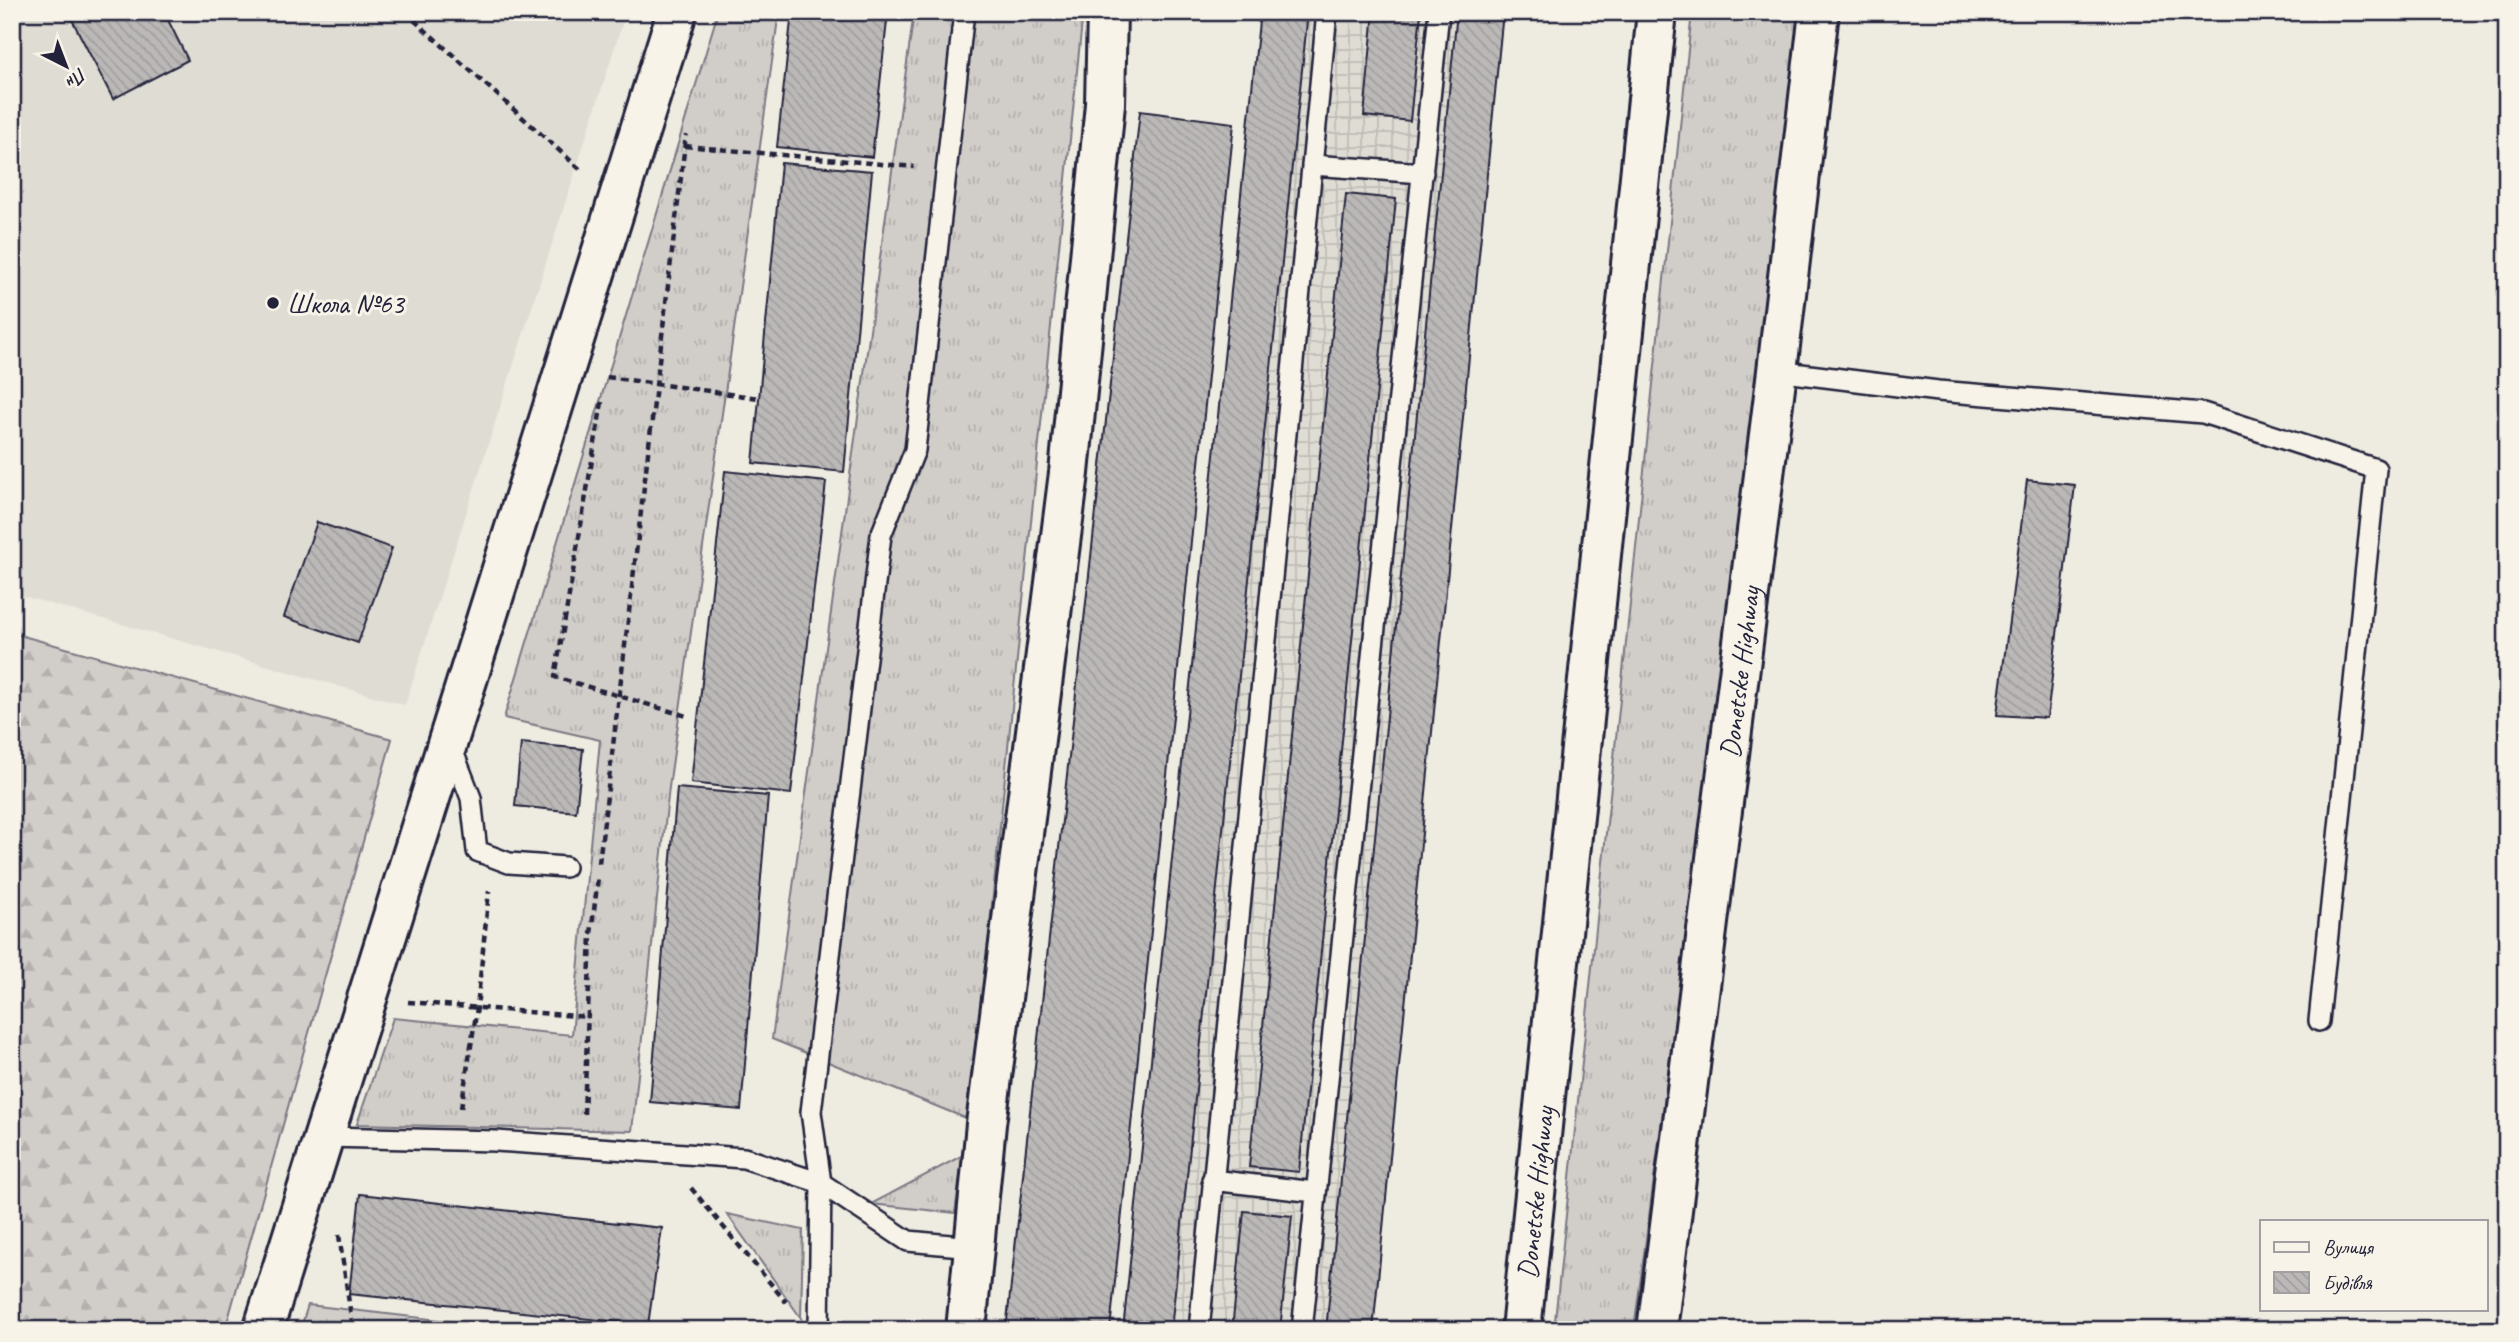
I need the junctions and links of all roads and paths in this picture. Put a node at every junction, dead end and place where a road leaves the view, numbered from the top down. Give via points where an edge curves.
1 (405, 12) edge
2 (677, 12) edge
3 (964, 12) edge
4 (1107, 12) edge
5 (1327, 12) edge
6 (1439, 12) edge
7 (1657, 12) edge
8 (1819, 12) edge
9 (688, 121) dead end
10 (685, 146) junction
11 (1312, 165) junction
12 (946, 170) junction
13 (1423, 173) junction
14 (618, 203) junction
15 (565, 370) junction
16 (1777, 371) junction
17 (607, 377) junction
18 (658, 384) junction
19 (759, 398) dead end
20 (620, 696) junction
21 (690, 717) dead end
22 (449, 743) junction
23 (493, 857) junction
24 (565, 867) dead end
25 (369, 999) junction
26 (477, 1008) junction
27 (588, 1017) junction
28 (2319, 1021) dead end
29 (326, 1137) junction
30 (456, 1140) junction
31 (583, 1146) junction
32 (661, 1152) junction
33 (1212, 1180) junction
34 (821, 1183) junction
35 (1315, 1192) junction
36 (972, 1247) junction
37 (792, 1309) dead end
38 (263, 1330) edge
39 (819, 1330) edge
40 (966, 1330) edge
41 (1199, 1330) edge
42 (1302, 1330) edge
43 (1521, 1330) edge
44 (1657, 1330) edge

1 - 14 path
2 - 14 main road
3 - 12 lane
4 - 36 main road via 1105,104 1069,473
5 - 11 lane
6 - 13 lane
7 - 43 main road, Donetske Highway
8 - 16 main road, Donetske Highway
9 - 10 path
10 - 12 path
10 - 18 path
11 - 13 lane
11 - 33 lane
12 - 34 lane via 915,450 881,535 811,1112
13 - 35 lane
14 - 15 main road
15 - 17 path
15 - 22 main road
16 - 28 lane via 1938,391 2203,413 2376,469
16 - 44 main road, Donetske Highway
17 - 18 path
17 - 20 path via 555,677
18 - 19 path
18 - 20 path
20 - 21 path
20 - 27 path via 591,934
22 - 23 lane via 471,798 477,851
22 - 25 main road
23 - 24 lane via 509,863
23 - 26 path
25 - 26 path
25 - 29 main road
26 - 27 path
26 - 30 path
27 - 31 path
29 - 30 lane
29 - 38 main road
30 - 31 lane
31 - 32 lane
32 - 34 lane via 744,1158
32 - 37 path
33 - 35 lane
33 - 41 lane
34 - 36 lane via 908,1241
34 - 39 lane
35 - 42 lane
36 - 40 main road

